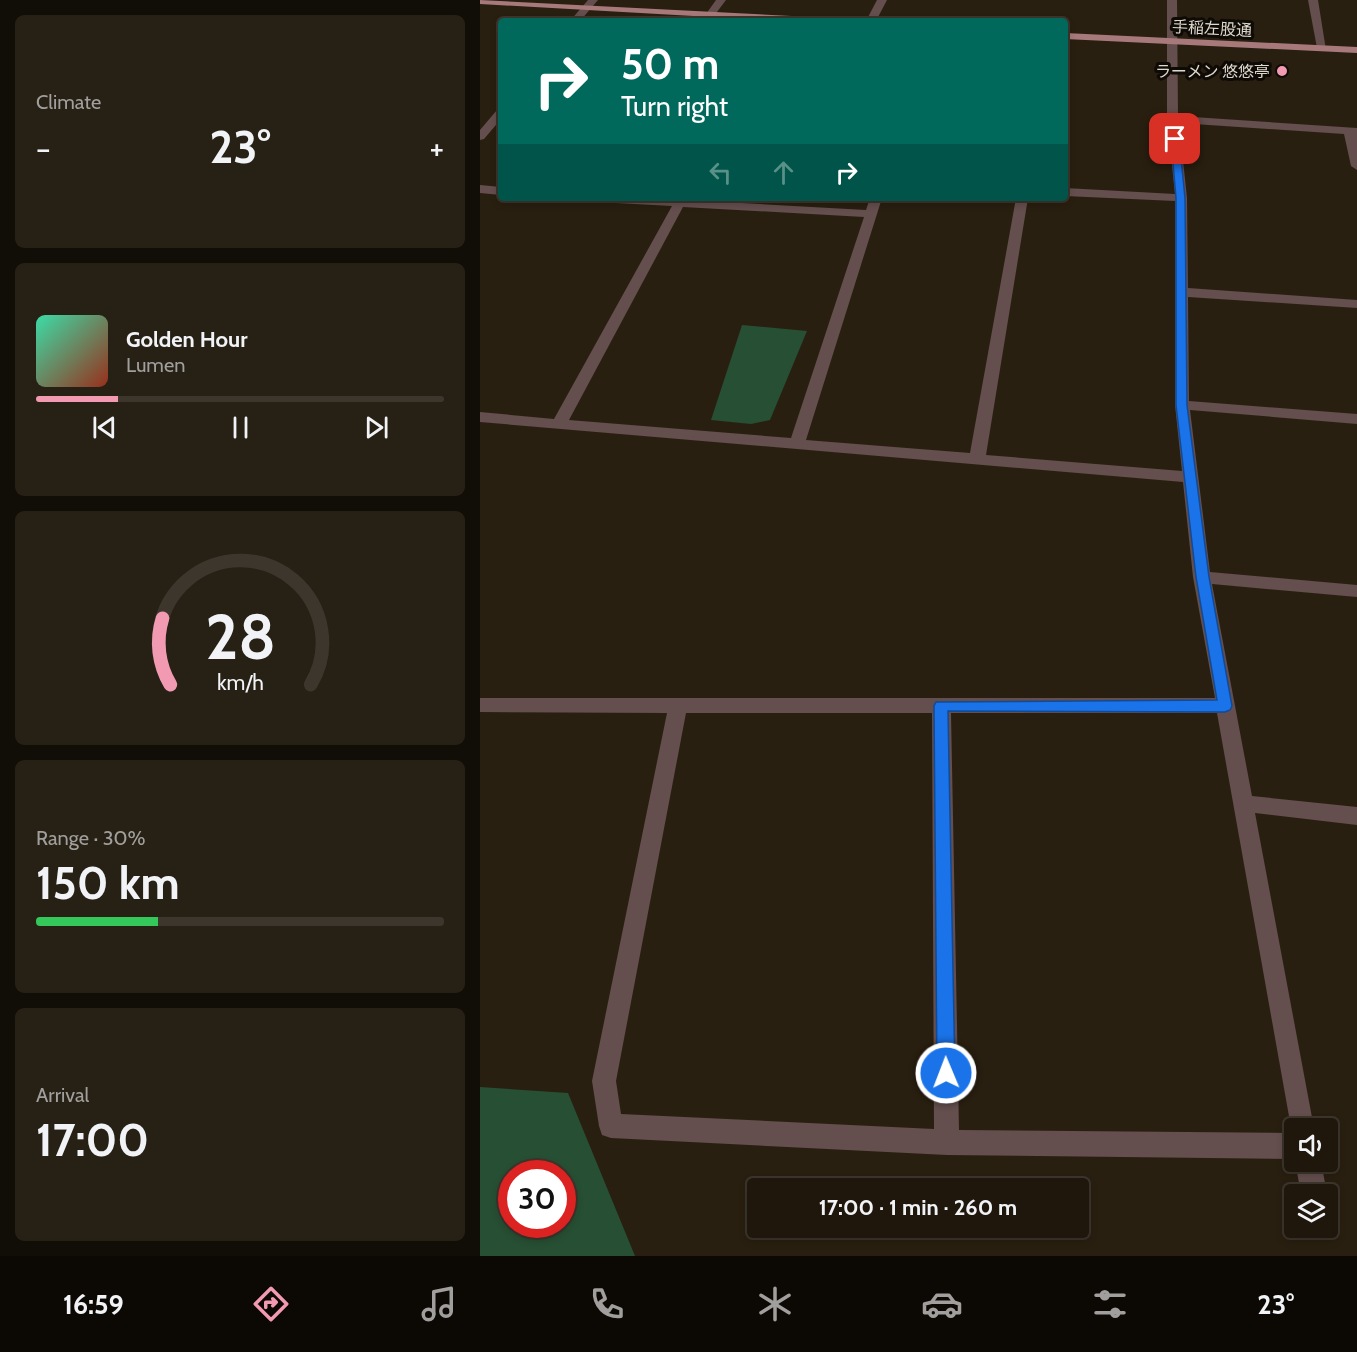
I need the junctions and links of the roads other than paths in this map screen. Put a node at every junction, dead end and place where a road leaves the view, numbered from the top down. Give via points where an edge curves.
1 (721, 0) edge
2 (882, 0) edge
3 (1172, 0) edge
4 (1313, 0) edge
5 (480, 1) edge
6 (590, 4) edge
7 (711, 14) junction
8 (578, 18) edge
9 (761, 18) edge
10 (873, 18) edge
11 (1068, 36) edge
12 (1173, 40) junction
13 (1322, 48) junction
14 (1357, 50) edge
15 (498, 116) edge
16 (1173, 120) junction
17 (1353, 131) edge
18 (480, 137) edge
19 (1357, 166) edge
20 (480, 189) edge
21 (498, 191) edge
22 (1068, 192) edge
23 (1180, 198) junction
24 (680, 201) edge
25 (875, 201) edge
26 (1021, 201) edge
27 (871, 214) junction
28 (1181, 292) junction
29 (1357, 304) edge
30 (1182, 405) junction
31 (480, 417) edge
32 (1357, 419) edge
33 (559, 424) junction
34 (797, 444) junction
35 (977, 459) junction
36 (1190, 477) junction
37 (1202, 577) junction
38 (1357, 591) edge
39 (480, 705) edge
40 (678, 705) junction
41 (941, 706) junction
42 (1225, 706) junction
43 (1242, 803) junction
44 (1357, 816) edge
45 (1300, 1118) edge
46 (947, 1142) junction
47 (1284, 1146) edge

1 - 7 street
2 - 10 street
3 - 12 street
4 - 13 street
5 - 6 main road
6 - 7 main road
6 - 8 street
7 - 9 main road
11 - 12 main road, 手稲左股通
12 - 13 main road, 手稲左股通
12 - 16 street
13 - 14 main road, 手稲左股通
15 - 18 street
16 - 17 street
16 - 23 street
17 - 19 street
20 - 21 street
22 - 23 street
23 - 28 street
24 - 27 street
24 - 33 street
25 - 27 street
26 - 35 street
27 - 34 street
28 - 29 street
28 - 30 street
30 - 32 street
30 - 36 street
31 - 33 street
33 - 34 street
34 - 35 street
35 - 36 street
36 - 37 street
37 - 38 street
37 - 42 street
39 - 40 street
40 - 41 street
40 - 46 street via 604,1082 611,1126
41 - 42 street
41 - 46 street
42 - 43 street
43 - 44 street
43 - 45 street
46 - 47 street

